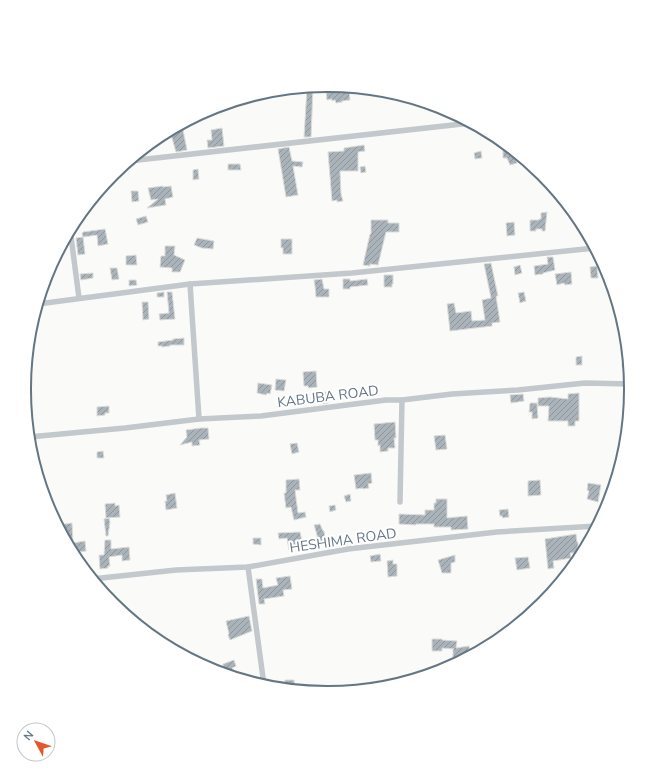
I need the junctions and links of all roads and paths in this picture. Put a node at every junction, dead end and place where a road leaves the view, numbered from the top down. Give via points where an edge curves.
1 (461, 124) edge
2 (140, 160) edge
3 (71, 240) edge
4 (588, 249) edge
5 (190, 284) junction
6 (79, 298) junction
7 (44, 303) edge
8 (624, 384) edge
9 (402, 400) junction
10 (199, 420) junction
11 (35, 436) edge
12 (400, 502) dead end
13 (590, 526) edge
14 (248, 567) junction
15 (100, 578) edge
16 (263, 678) edge

1 - 2 street
3 - 6 street
4 - 5 street via 352,273
5 - 6 street
5 - 10 street
6 - 7 street
8 - 9 street, KABUBA ROAD via 585,383
9 - 10 street, KABUBA ROAD via 261,416
9 - 12 street
10 - 11 street, KABUBA ROAD
13 - 14 street, HESHIMA ROAD via 496,532 348,549
14 - 15 street, HESHIMA ROAD via 176,570
14 - 16 street

